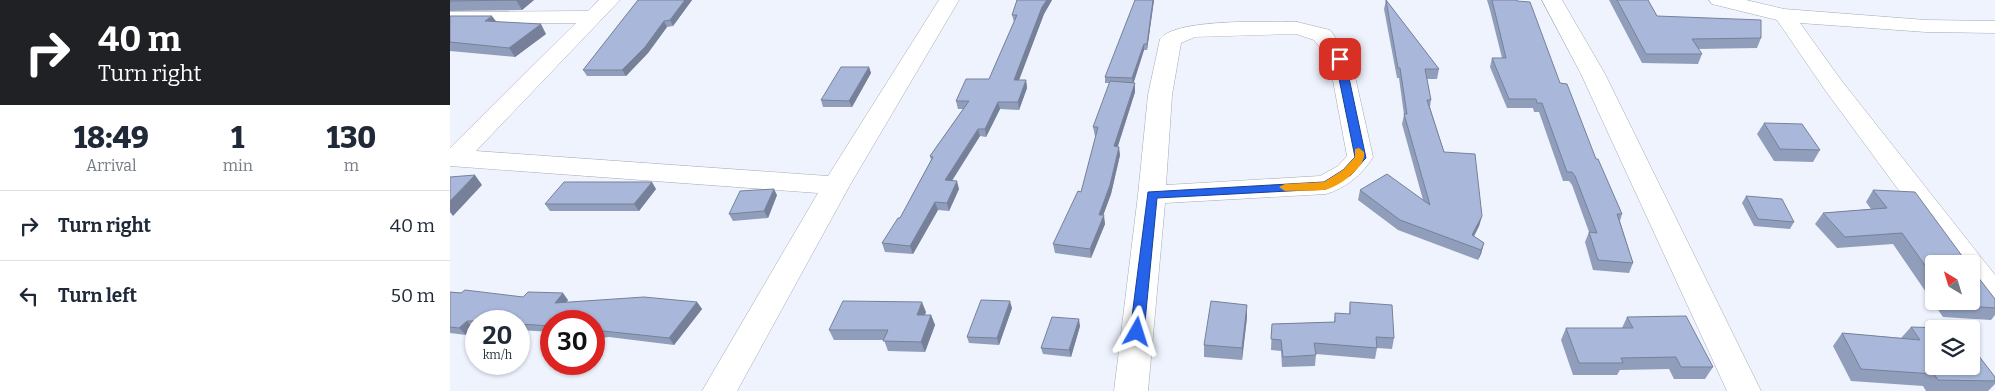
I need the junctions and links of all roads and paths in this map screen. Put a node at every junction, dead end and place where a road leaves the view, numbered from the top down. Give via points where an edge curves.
1 (610, 0) edge
2 (949, 0) edge
3 (1552, 0) edge
4 (1719, 0) edge
5 (1784, 15) junction
6 (594, 17) junction
7 (450, 18) edge
8 (1995, 27) edge
9 (452, 158) edge
10 (836, 185) junction
11 (1152, 195) junction
12 (1962, 255) edge
13 (1980, 278) edge
14 (1995, 297) edge
15 (719, 391) edge
16 (1131, 391) edge
17 (1744, 391) edge

1 - 6 street
2 - 10 street
3 - 17 street via 1593,74
4 - 5 street
5 - 8 street via 1926,26
5 - 12 street
6 - 7 street
6 - 9 street
9 - 10 street
10 - 15 street
11 - 11 street via 1160,95 1170,39 1192,31 1297,28 1322,35 1332,46 1340,59 1360,158 1347,172 1326,185
11 - 16 street
13 - 14 street

